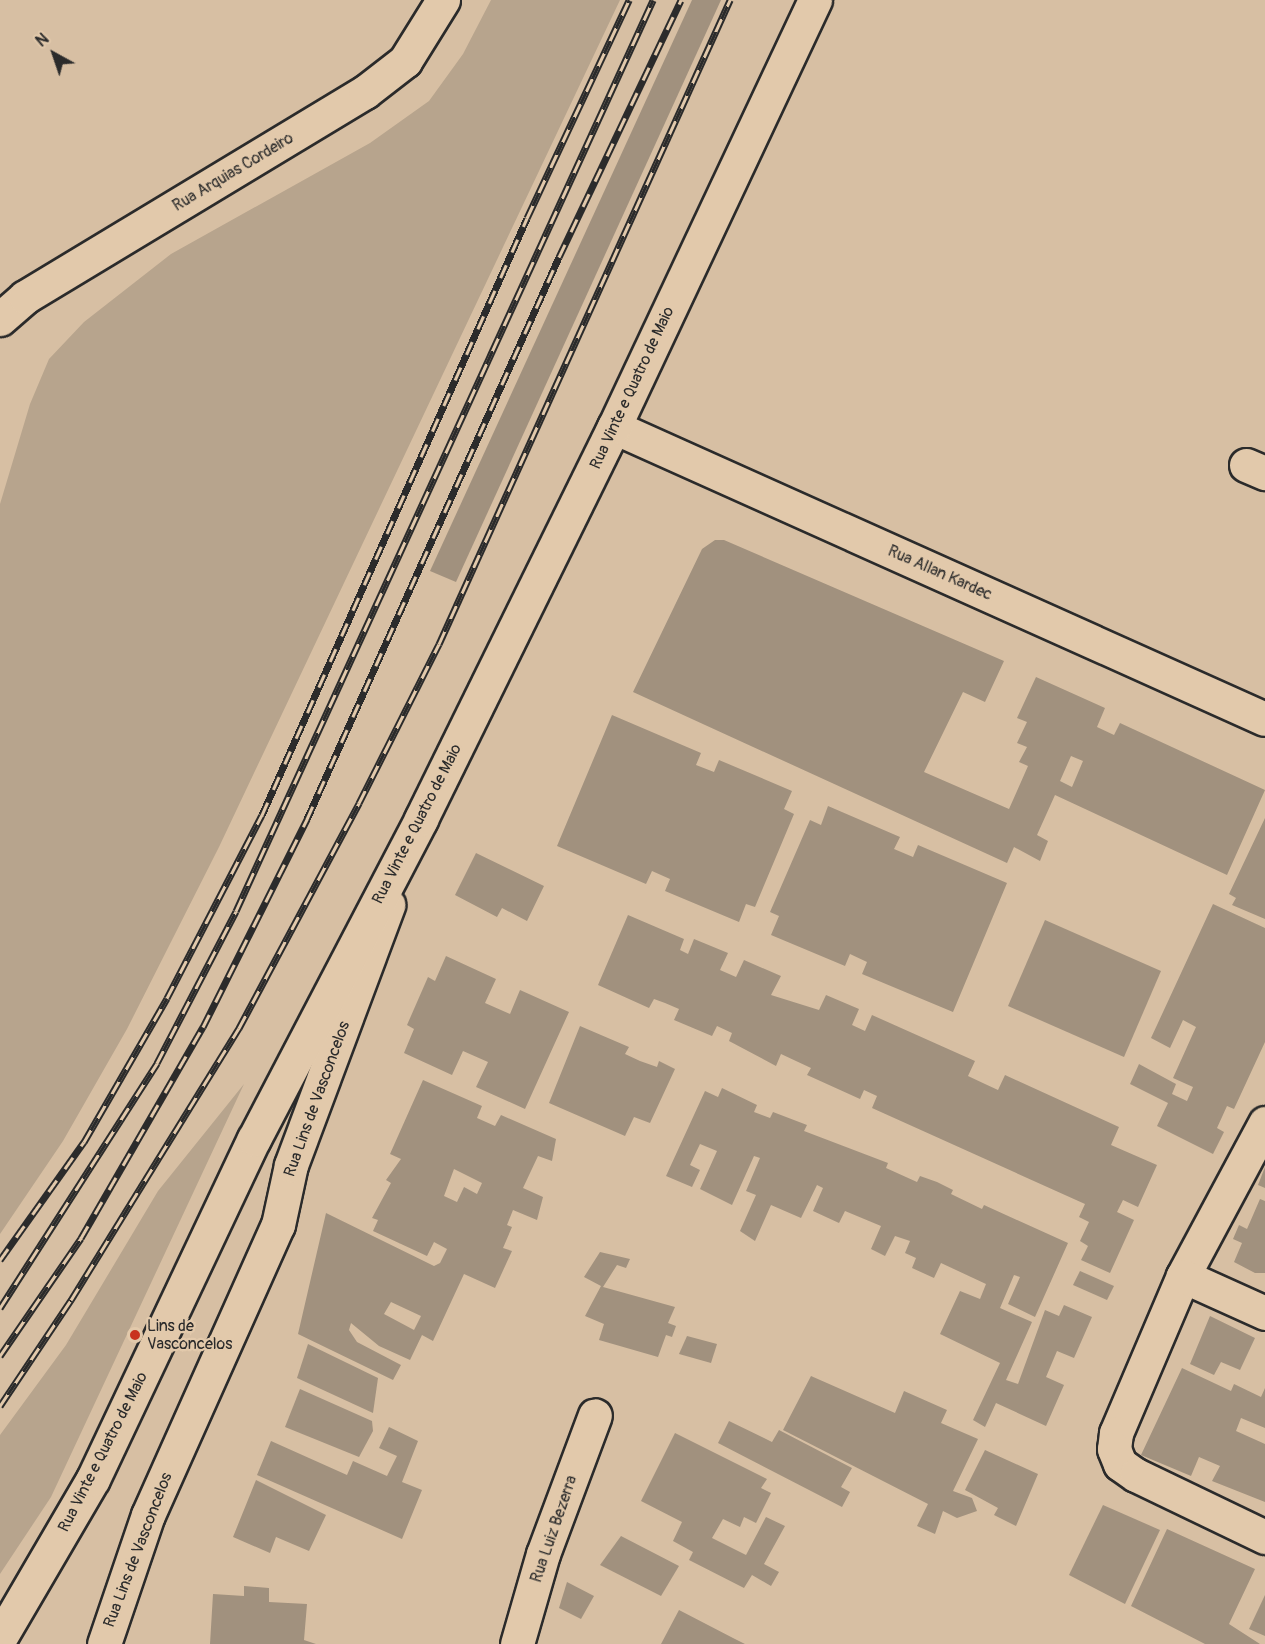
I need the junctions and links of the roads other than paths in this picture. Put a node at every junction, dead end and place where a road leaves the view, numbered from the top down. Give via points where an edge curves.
1 (442, 0) edge
2 (815, 0) edge
3 (0, 319) edge
4 (614, 427) junction
5 (1265, 719) edge
6 (421, 819) junction
7 (1265, 1123) edge
8 (1183, 1276) junction
9 (1265, 1313) edge
10 (595, 1415) dead end
11 (1265, 1537) edge
12 (0, 1638) edge
13 (104, 1644) edge
14 (517, 1644) edge

1 - 3 street, Rua Arquias Cordeiro via 405,61 365,92 25,297
2 - 4 street, Rua Vinte e Quatro de Maio
4 - 5 street, Rua Allan Kardec
4 - 6 street, Rua Vinte e Quatro de Maio
6 - 12 street, Rua Vinte e Quatro de Maio via 254,1139 93,1479
6 - 13 street, Rua Lins de Vasconcelos via 291,1165 278,1225 148,1515
7 - 8 street
8 - 9 street
8 - 11 street via 1116,1433 1114,1449 1120,1464 1136,1474
10 - 14 street, Rua Luiz Bezerra via 543,1554

